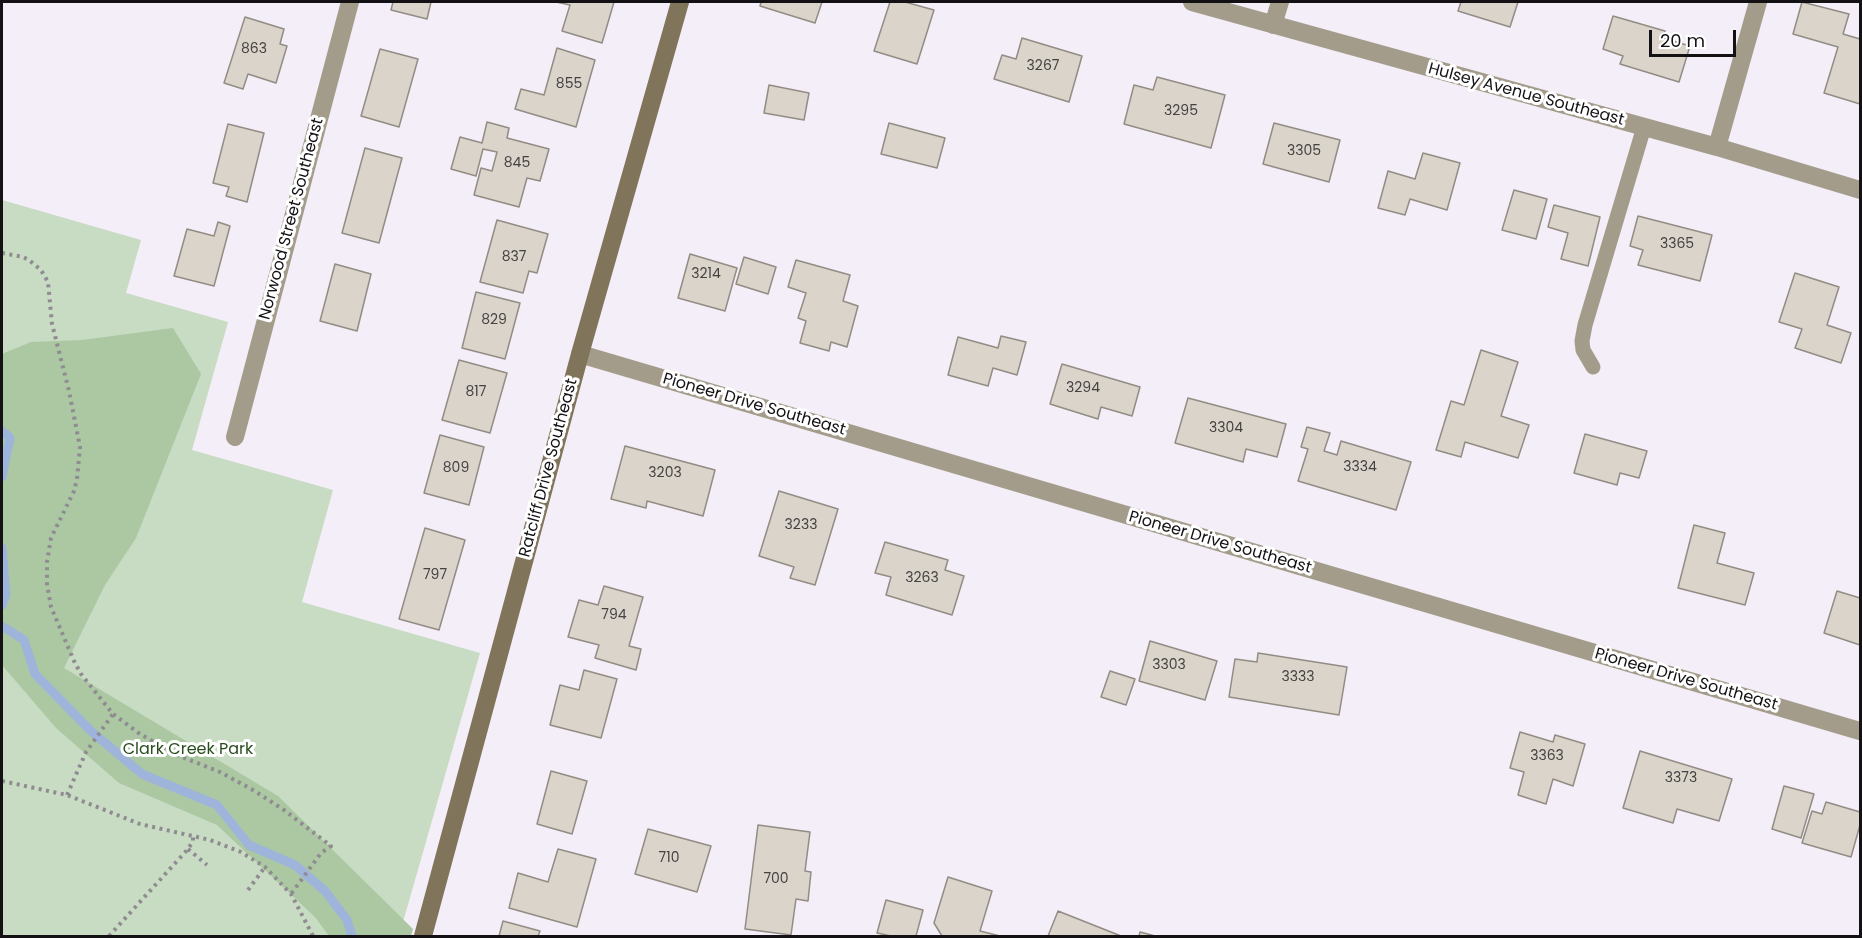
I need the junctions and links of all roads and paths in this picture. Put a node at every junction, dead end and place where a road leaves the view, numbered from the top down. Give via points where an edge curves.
1 (350, 2) edge
2 (680, 2) edge
3 (1192, 2) edge
4 (1280, 2) edge
5 (1758, 2) edge
6 (1273, 24) junction
7 (1644, 127) junction
8 (1717, 147) junction
9 (1860, 190) edge
10 (2, 253) edge
11 (580, 354) junction
12 (1593, 367) dead end
13 (235, 437) dead end
14 (113, 714) junction
15 (1860, 731) edge
16 (2, 781) edge
17 (67, 795) junction
18 (193, 835) junction
19 (188, 849) junction
20 (207, 865) dead end
21 (265, 867) junction
22 (248, 890) dead end
23 (291, 894) junction
24 (109, 936) edge
25 (313, 936) edge
26 (423, 936) edge

1 - 13 street, Norwood Street Southeast
2 - 11 street, Ratcliff Drive Southeast
3 - 6 street, Hulsey Avenue Southeast
4 - 6 street
5 - 8 street
6 - 7 street, Hulsey Avenue Southeast
7 - 8 street, Hulsey Avenue Southeast
7 - 12 lane via 1585,325 1583,350
8 - 9 street, Hulsey Avenue Southeast
10 - 14 path via 29,260 46,276 51,289 52,324 80,447 74,491 51,538 47,584 51,607 74,661
11 - 15 street, Pioneer Drive Southeast
11 - 26 street, Ratcliff Drive Southeast
14 - 17 path via 90,746
14 - 23 path via 156,744 237,780 331,846 321,853
16 - 17 path
17 - 18 path via 140,824
18 - 19 path
18 - 21 path via 241,852
19 - 20 path
19 - 24 path
21 - 22 path
21 - 23 path
23 - 25 path

